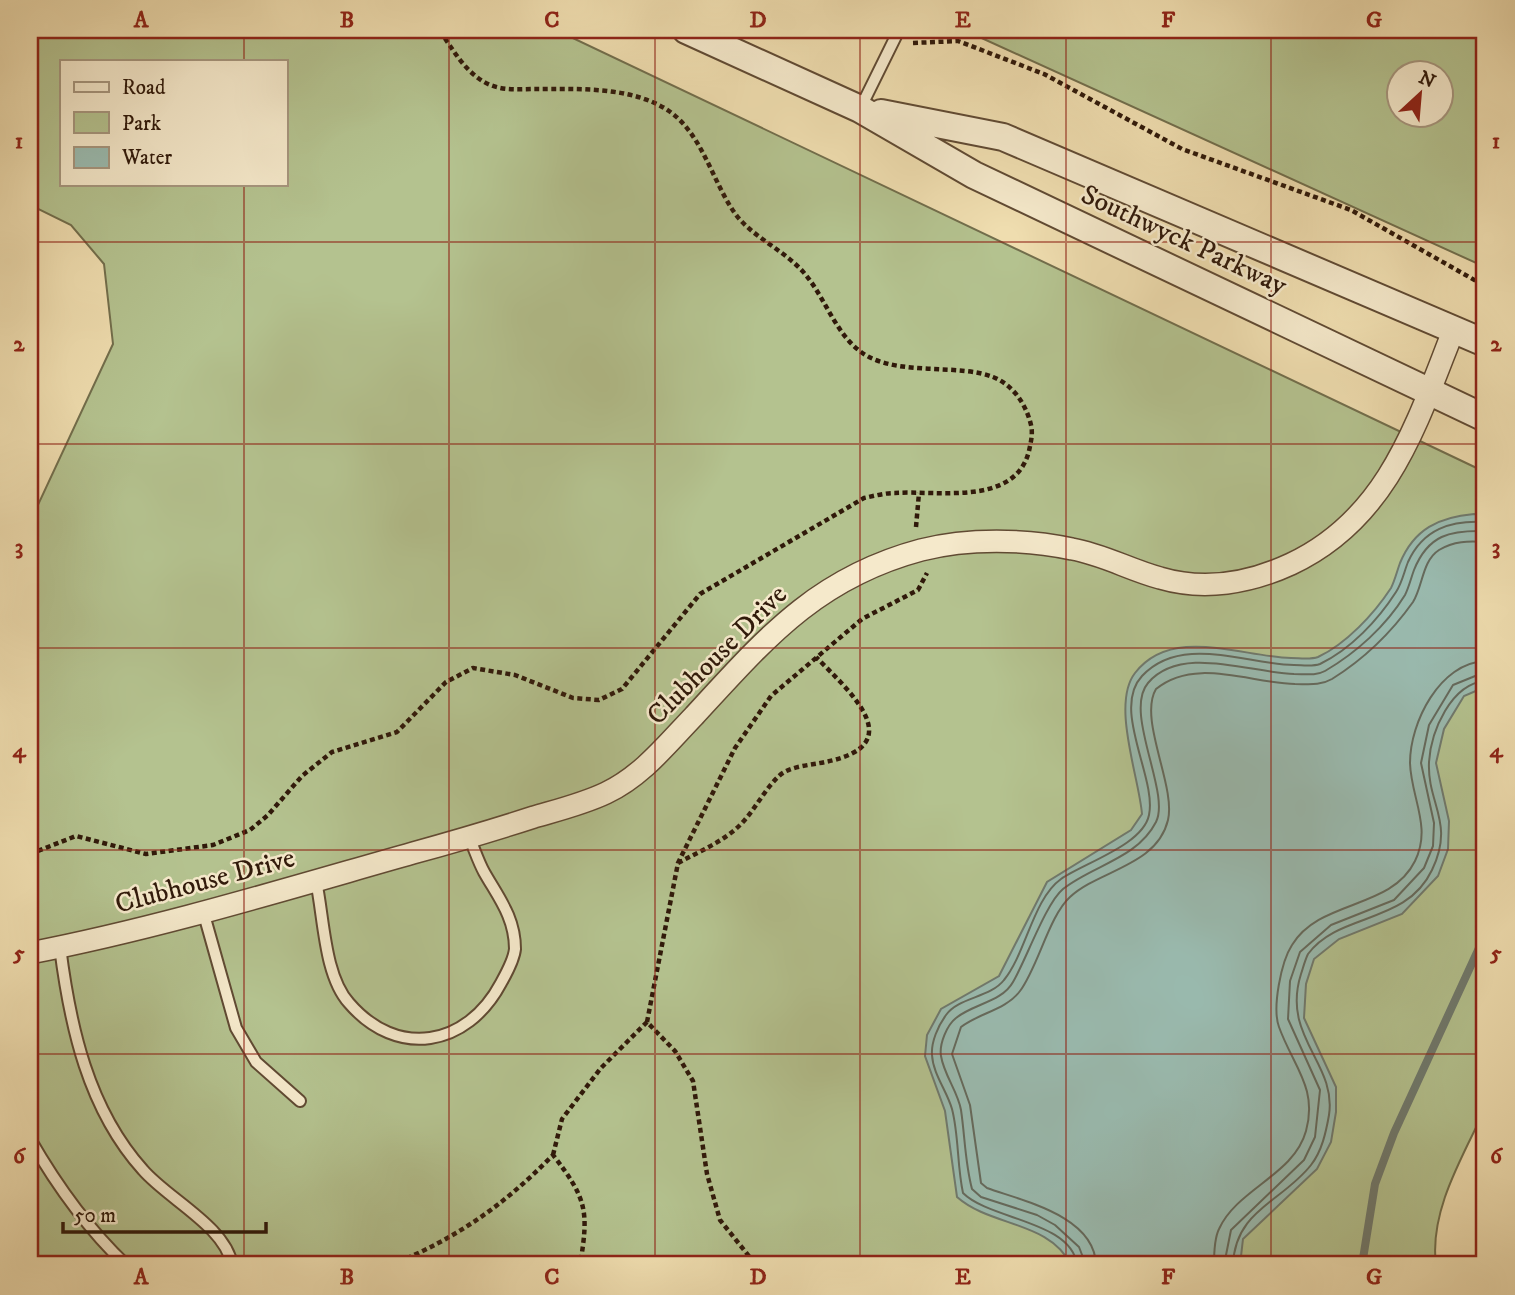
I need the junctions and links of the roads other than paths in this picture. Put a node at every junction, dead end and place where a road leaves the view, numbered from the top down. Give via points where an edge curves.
1 (686, 30) edge
2 (897, 34) edge
3 (860, 109) junction
4 (1454, 329) junction
5 (1485, 343) edge
6 (1429, 392) junction
7 (1485, 418) edge
8 (469, 837) junction
9 (316, 881) junction
10 (203, 911) junction
11 (60, 947) junction
12 (30, 953) edge
13 (300, 1101) dead end
14 (30, 1139) edge
15 (126, 1265) edge
16 (232, 1265) edge

1 - 3 street, Southwyck Parkway
2 - 3 lane
3 - 4 street, Southwyck Parkway via 1003,137
3 - 6 street, Southwyck Parkway via 974,175
4 - 5 street, Southwyck Parkway
4 - 6 street, Clubhouse Drive
6 - 7 street, Southwyck Parkway
6 - 8 street, Clubhouse Drive via 1391,475 1364,512 1292,563 1250,579 1208,586 1163,580 1074,549 973,543 923,550 834,585 798,609 649,763 626,781 582,802
8 - 9 street, Clubhouse Drive
8 - 9 lane via 511,920 515,951 486,1007 440,1038 418,1040 387,1032 348,1002 331,968
9 - 10 street, Clubhouse Drive
10 - 11 street, Clubhouse Drive
10 - 13 lane via 236,1028 256,1062
11 - 12 street, Clubhouse Drive
11 - 16 lane via 77,1046 115,1129 142,1169 228,1248
14 - 15 lane via 61,1191 101,1242

